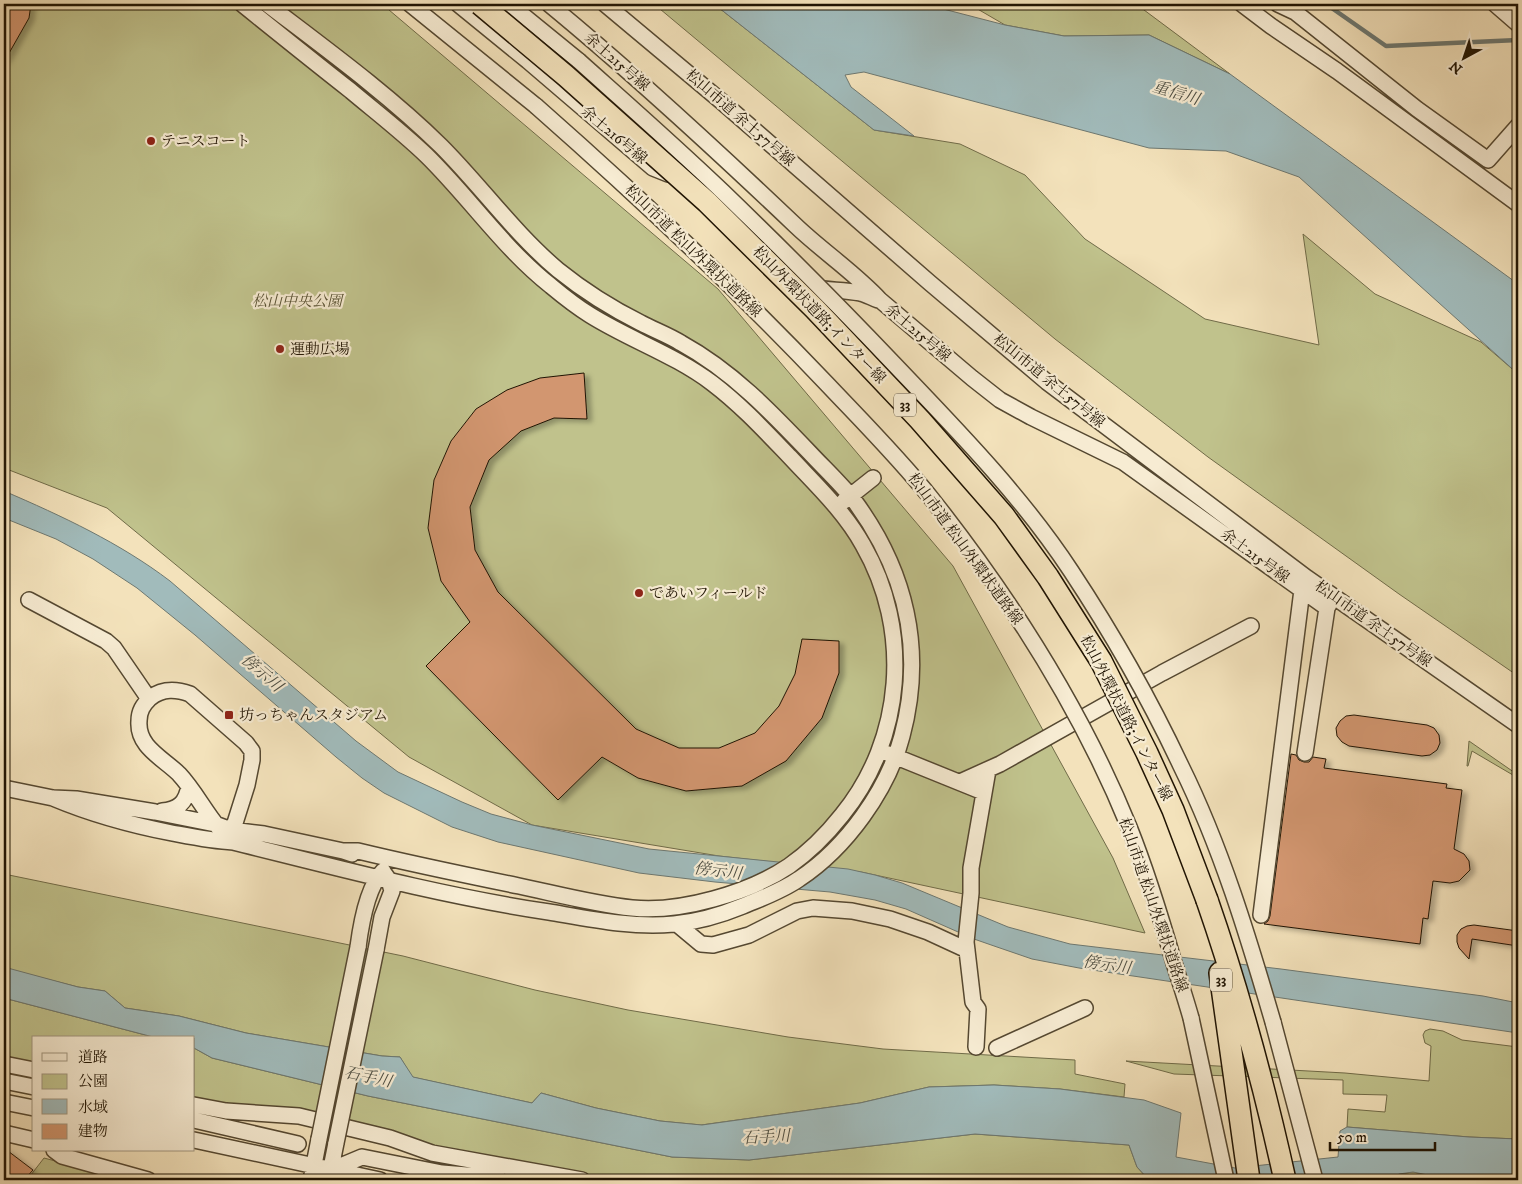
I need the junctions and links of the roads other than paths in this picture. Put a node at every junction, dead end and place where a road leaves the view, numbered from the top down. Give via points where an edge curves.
1 (242, 4) edge
2 (267, 4) edge
3 (410, 4) edge
4 (458, 4) edge
5 (480, 4) edge
6 (509, 4) edge
7 (549, 4) edge
8 (605, 4) edge
9 (1242, 4) edge
10 (1278, 4) edge
11 (1495, 4) edge
12 (1518, 24) edge
13 (1518, 126) edge
14 (1518, 204) edge
15 (880, 300) junction
16 (873, 478) dead end
17 (850, 496) junction
18 (837, 506) junction
19 (1305, 584) junction
20 (29, 600) dead end
21 (1330, 602) junction
22 (1251, 626) dead end
23 (149, 699) junction
24 (1518, 725) edge
25 (881, 751) junction
26 (1305, 753) dead end
27 (897, 758) junction
28 (988, 770) junction
29 (960, 782) junction
30 (189, 786) junction
31 (4, 788) edge
32 (983, 792) junction
33 (53, 798) junction
34 (244, 799) junction
35 (155, 812) junction
36 (224, 834) junction
37 (264, 834) junction
38 (343, 851) junction
39 (403, 862) junction
40 (348, 870) junction
41 (383, 876) junction
42 (428, 890) junction
43 (370, 895) junction
44 (1207, 900) junction
45 (1261, 915) dead end
46 (382, 917) junction
47 (677, 924) junction
48 (966, 946) junction
49 (1085, 1008) dead end
50 (976, 1047) dead end
51 (996, 1048) dead end
52 (1256, 1054) junction
53 (4, 1064) edge
54 (32, 1070) edge
55 (4, 1081) edge
56 (32, 1087) edge
57 (4, 1102) edge
58 (195, 1105) edge
59 (32, 1108) edge
60 (195, 1120) edge
61 (4, 1134) edge
62 (32, 1140) edge
63 (195, 1140) edge
64 (298, 1144) dead end
65 (57, 1152) edge
66 (312, 1173) edge
67 (330, 1175) edge
68 (148, 1180) edge
69 (380, 1180) edge
70 (500, 1180) edge
71 (582, 1180) edge
72 (1226, 1180) edge
73 (1249, 1180) edge
74 (1284, 1180) edge
75 (1296, 1180) edge
76 (1315, 1180) edge

1 - 18 street via 424,153 520,259 551,286 590,315 672,356 711,382 739,405
2 - 17 street via 428,134 532,247 561,272 599,301 680,342 720,368 750,392
3 - 72 street, 松山市道 松山外環状道路線, bridge via 536,106 671,228 788,343 906,469 977,560 1041,655 1074,713 1129,827 1191,1018
4 - 15 street, 余土216号線 via 653,168 692,179 806,286 859,293
5 - 44 highway, 松山外環状道路;インター線 / 33, bridge via 707,202 907,406 1004,516 1048,577 1101,661 1173,810
6 - 76 street, bridge via 579,61 722,190 830,297 978,454 1070,569 1124,655 1182,767 1218,854 1273,1022
7 - 15 street, 余土215号線 via 668,107
8 - 19 street, 松山市道 余土57号線 via 1047,382
9 - 14 street
10 - 13 street via 1295,12 1416,109 1488,160
11 - 12 street
15 - 19 street, 余土215号線 via 1000,400 1123,462
16 - 17 street
17 - 18 street
17 - 27 street via 878,536 892,564 908,617 912,682
18 - 25 street via 876,570 891,619 895,680
19 - 21 street, 余土215号線
19 - 45 street
20 - 23 street via 106,641
21 - 24 street, 松山市道 余土57号線
21 - 26 street
22 - 28 street
23 - 30 street via 139,713 138,729 142,740
23 - 34 street via 167,690 190,694 246,743 252,751 252,760
25 - 27 street
25 - 39 street via 852,803 824,836 787,868 718,898 688,905 636,908
27 - 29 street
27 - 47 street via 882,787 842,842 798,880 723,914
28 - 29 street
28 - 32 street
29 - 32 street
30 - 35 street via 182,804 174,810
30 - 36 street
31 - 33 street
32 - 48 street via 971,868
33 - 35 street
33 - 36 street via 141,827
34 - 36 street via 235,823
34 - 37 street via 247,820
35 - 36 street
36 - 37 street
36 - 40 street
37 - 38 street
38 - 39 street via 358,851
38 - 41 street via 369,861
39 - 41 street
40 - 41 street
40 - 43 street via 364,881
41 - 42 street
41 - 43 street
41 - 46 street via 392,891
42 - 46 street via 400,896
42 - 47 street via 506,906 635,925
43 - 66 street, bridge
44 - 52 highway, 松山外環状道路;インター線 / 33
44 - 73 highway, 33 via 1224,994
46 - 67 street, bridge
47 - 48 street via 701,944 713,945 749,935 797,911 813,908 852,911 890,919
48 - 50 street via 973,1002 978,1009
49 - 51 street
52 - 74 highway, 松山外環状道路;インター線 / 33
52 - 75 highway
53 - 54 street
55 - 56 street
57 - 59 street
58 - 71 street via 294,1116 390,1138 432,1153
60 - 64 street
61 - 62 street
63 - 66 street via 284,1158
65 - 68 street
66 - 67 street
67 - 69 street
67 - 70 street via 362,1157

